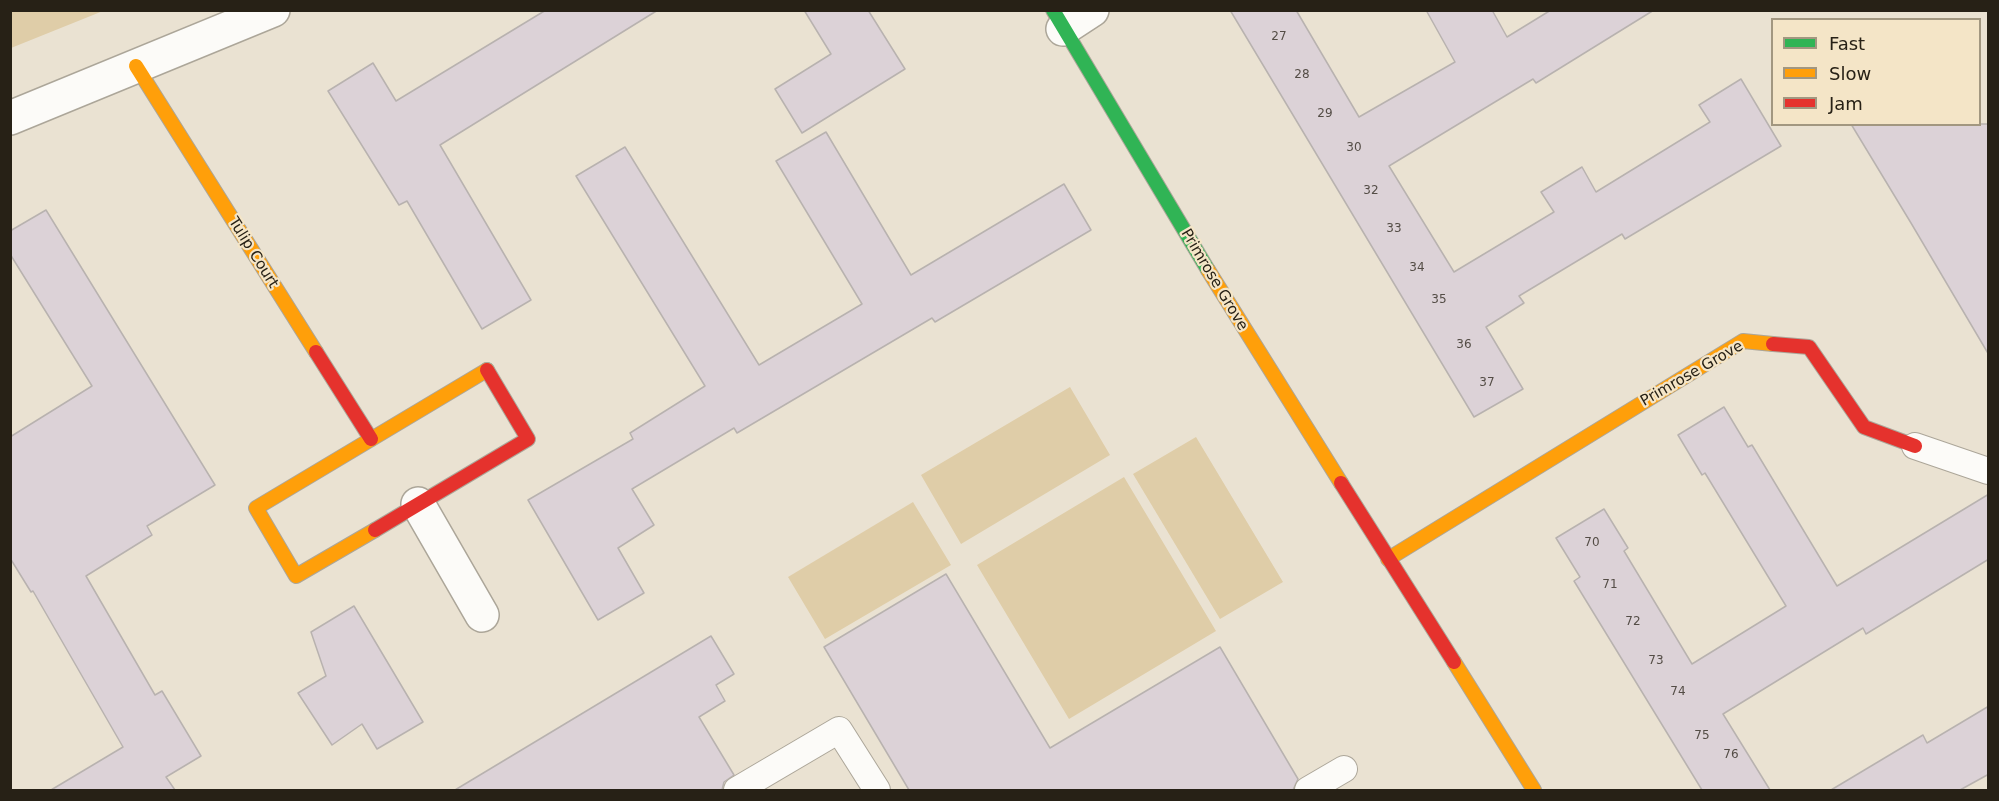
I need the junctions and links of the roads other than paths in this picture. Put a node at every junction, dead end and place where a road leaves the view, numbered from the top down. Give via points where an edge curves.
1 (273, 10) edge
2 (1092, 10) edge
3 (1058, 20) edge
4 (136, 66) junction
5 (10, 118) edge
6 (371, 439) junction
7 (1915, 446) joint
8 (1989, 471) edge
9 (418, 504) junction
10 (1388, 559) junction
11 (482, 615) dead end
12 (1344, 769) dead end
13 (737, 790) edge
14 (877, 790) edge
15 (1308, 790) edge
16 (1534, 790) edge

1 - 4 street
2 - 3 street, Primrose Grove
3 - 10 street, Primrose Grove
4 - 5 street
4 - 6 street, Tulip Court
6 - 9 street via 487,370 528,439
6 - 9 street via 256,508 296,576
7 - 8 lane, Primrose Grove
7 - 10 street, Primrose Grove via 1864,427 1809,347 1743,341
9 - 11 street
10 - 16 street, Primrose Grove
12 - 15 lane
13 - 14 lane via 839,730

